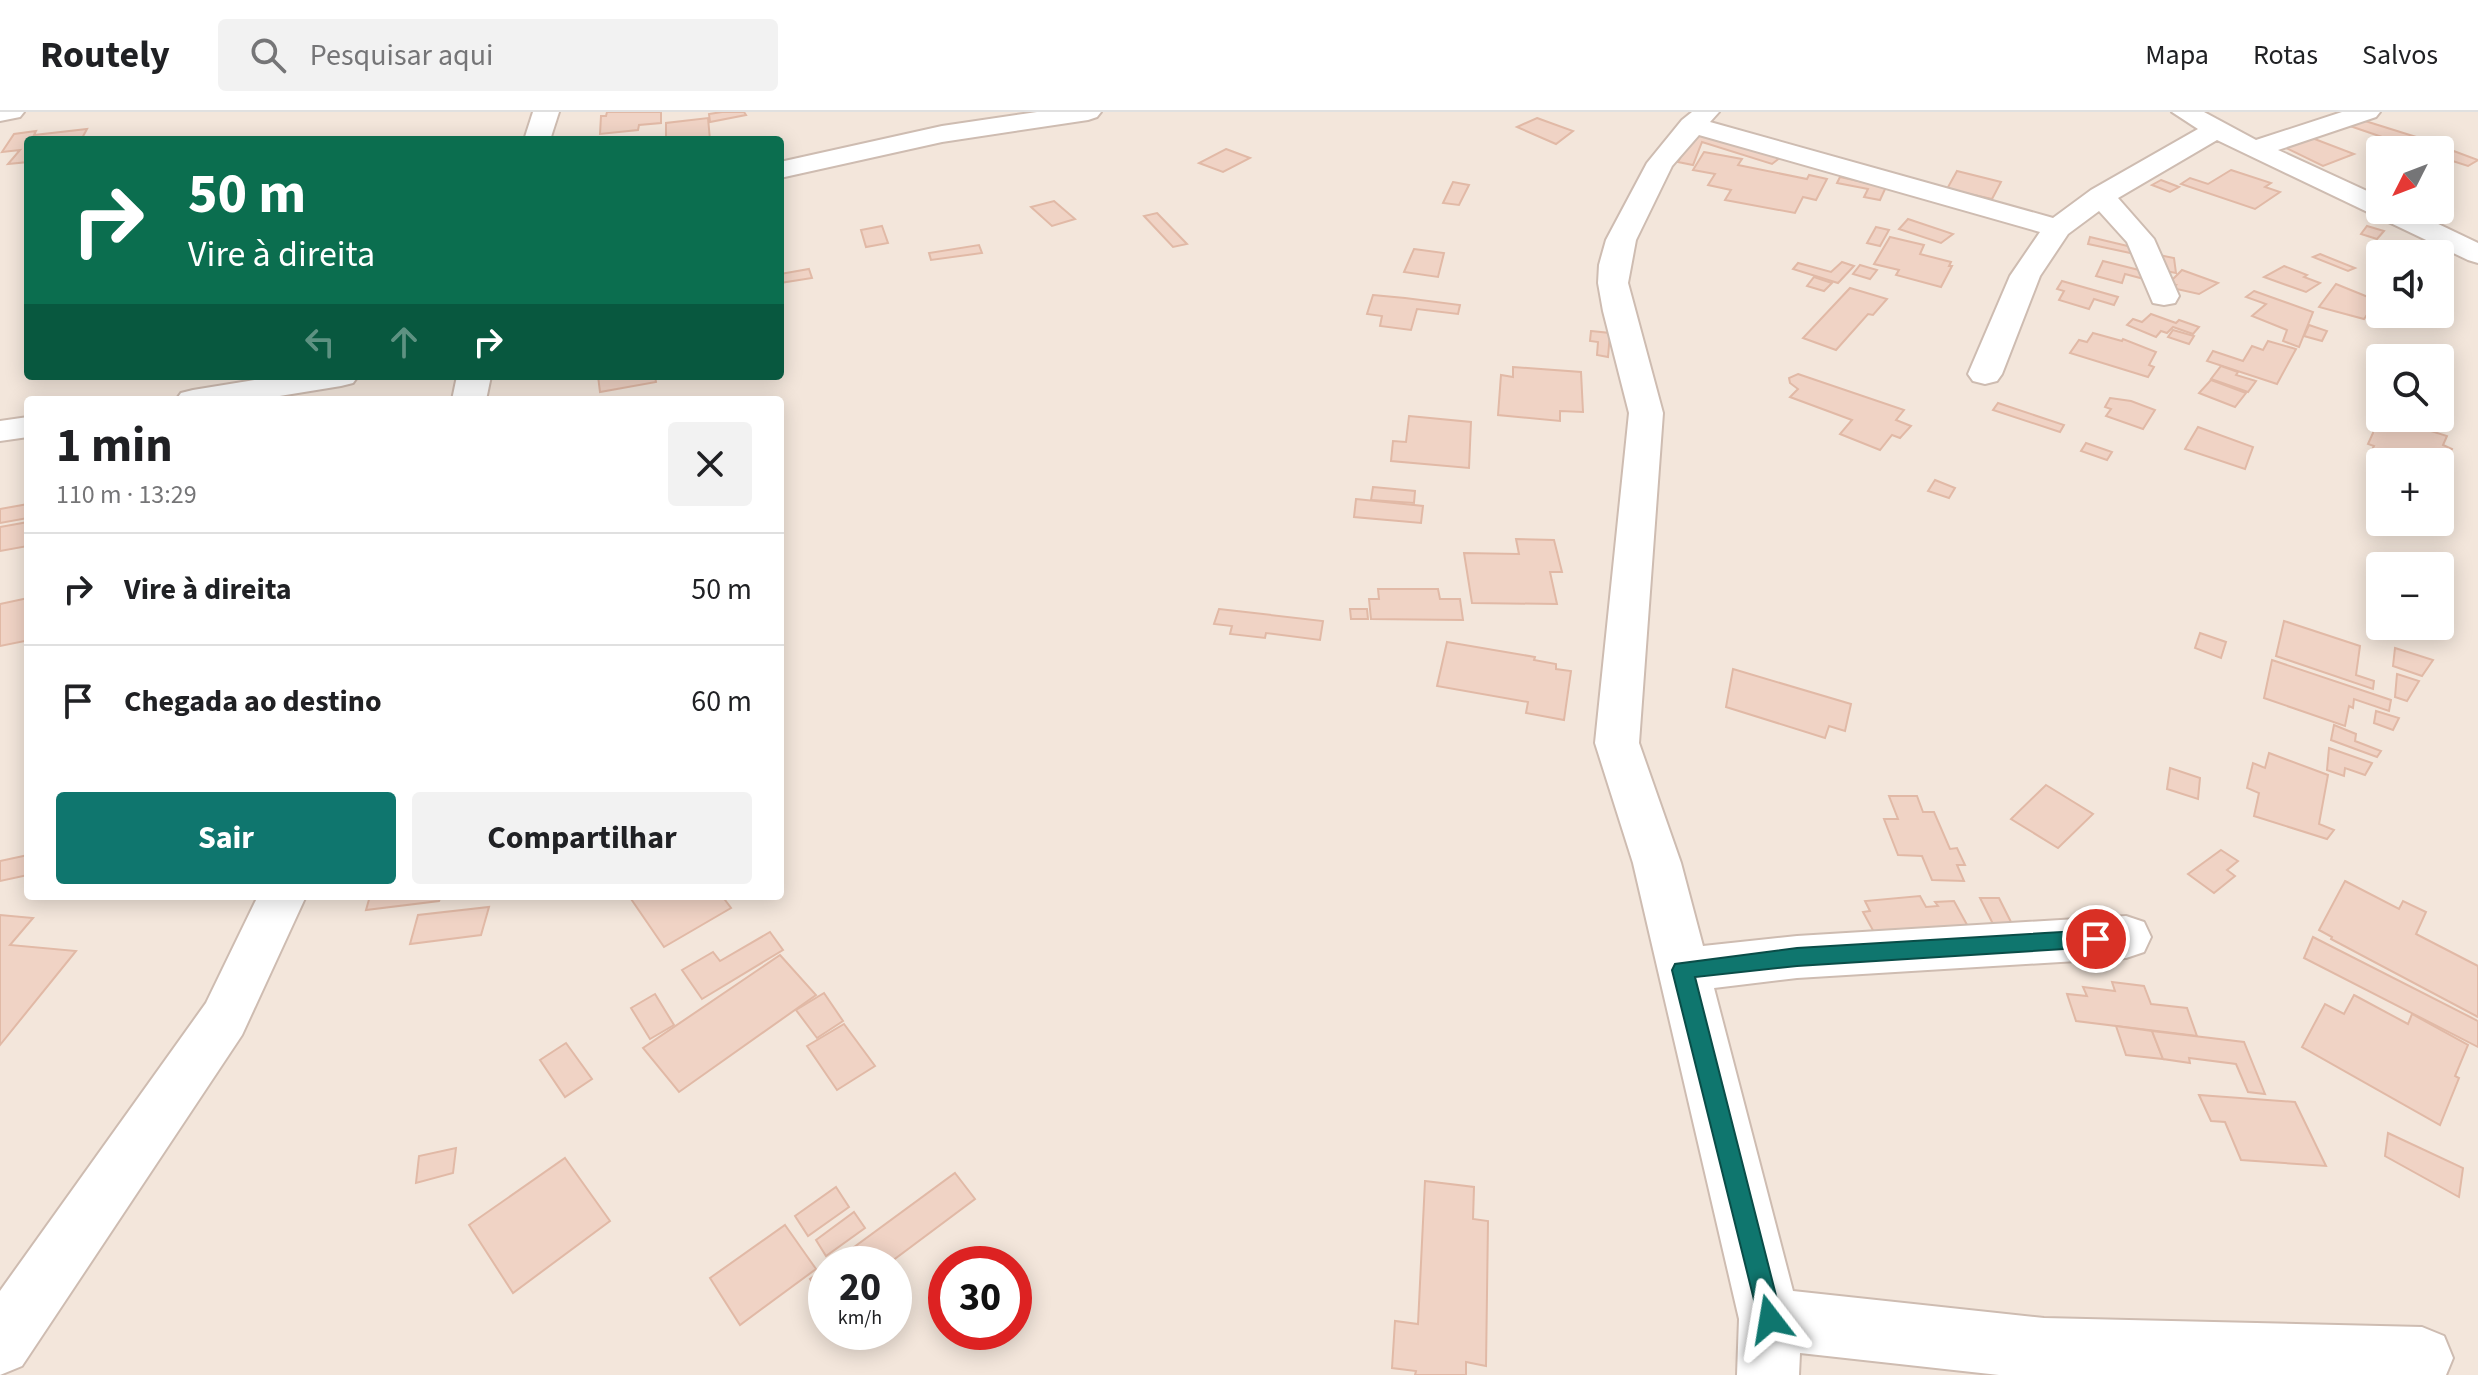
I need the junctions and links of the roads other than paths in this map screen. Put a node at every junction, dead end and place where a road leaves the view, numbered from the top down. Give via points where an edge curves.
1 (11, 112) edge
2 (546, 112) edge
3 (1088, 112) edge
4 (2185, 112) edge
5 (2367, 112) edge
6 (0, 113) edge
7 (1699, 118) edge
8 (2217, 129) junction
9 (538, 136) edge
10 (2254, 149) junction
11 (784, 169) edge
12 (2101, 196) junction
13 (2366, 201) edge
14 (2415, 224) edge
15 (2057, 228) junction
16 (2478, 254) edge
17 (2164, 296) dead end
18 (1985, 374) dead end
19 (316, 380) edge
20 (218, 396) edge
21 (24, 428) edge
22 (0, 431) edge
23 (280, 900) edge
24 (2126, 937) dead end
25 (1682, 970) junction
26 (0, 1344) edge
27 (1769, 1347) edge
28 (2422, 1358) dead end

1 - 6 street
2 - 9 street
3 - 11 street via 942,134
4 - 8 street
5 - 10 street
7 - 15 street
7 - 25 street via 1660,163 1621,240 1613,283 1646,413 1617,743 1657,863
8 - 10 street
8 - 12 street
10 - 13 street
12 - 15 street
12 - 17 street via 2140,239
14 - 16 street
15 - 18 street via 2025,276
19 - 20 street
21 - 22 street
23 - 26 street via 224,1019
24 - 25 street via 1797,957
25 - 27 street
27 - 28 street

